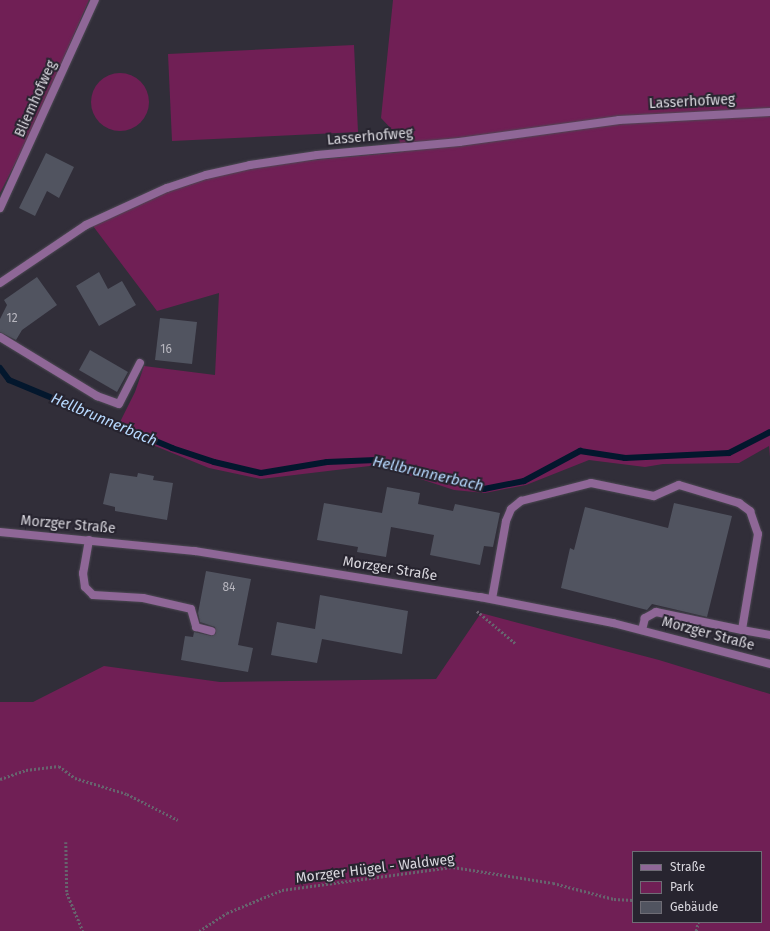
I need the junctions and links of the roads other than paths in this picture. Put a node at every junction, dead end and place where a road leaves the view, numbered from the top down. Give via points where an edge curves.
1 (95, 0) edge
2 (770, 112) edge
3 (0, 208) edge
4 (0, 283) edge
5 (0, 337) edge
6 (140, 363) dead end
7 (0, 532) edge
8 (90, 540) junction
9 (492, 599) junction
10 (642, 630) junction
11 (742, 630) junction
12 (210, 631) dead end
13 (770, 635) edge
14 (770, 664) edge

1 - 3 street, Bliemhofweg
2 - 4 street, Lasserhofweg via 619,120 459,142 317,155 242,166 206,174 167,188 86,225
5 - 6 street via 97,396 119,404
7 - 8 street, Morzger Straße
8 - 9 street, Morzger Straße via 195,551
8 - 12 street via 83,573 85,587 93,595 143,598 191,609 196,626
9 - 10 street, Morzger Straße
9 - 11 street via 506,521 511,509 521,501 591,483 654,496 679,485 739,503 750,511 755,521 758,534 756,554
10 - 11 street via 645,618 656,612
10 - 14 street, Morzger Straße
11 - 13 street

